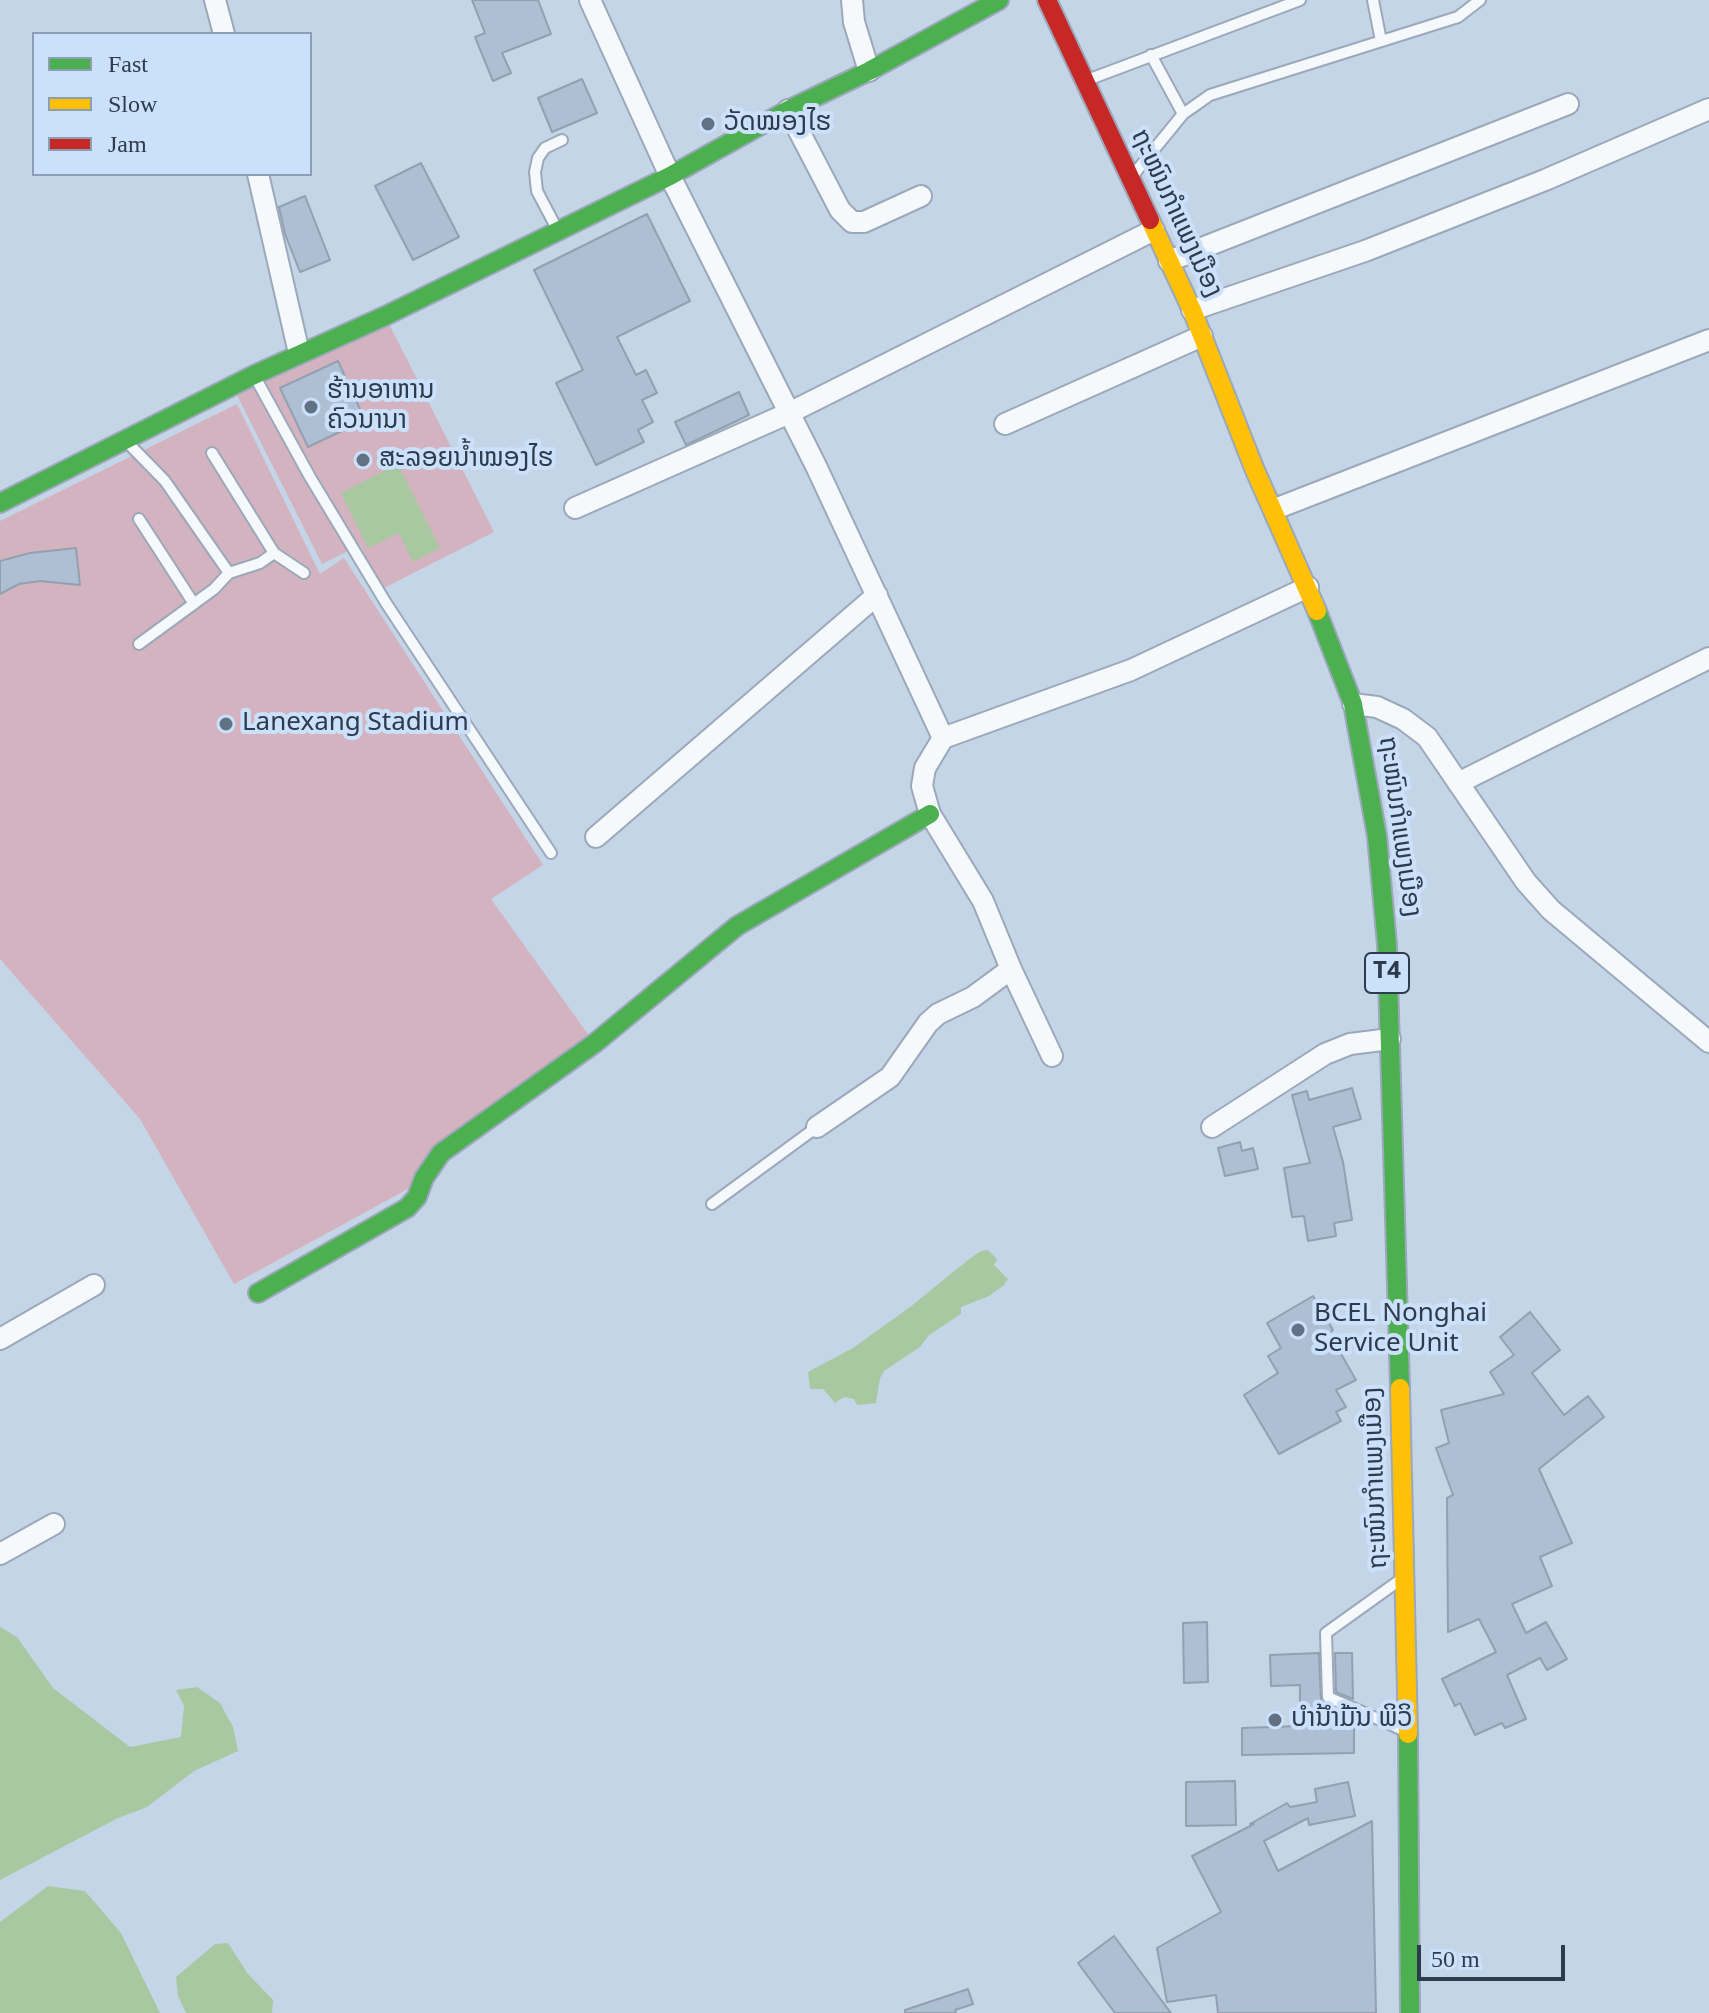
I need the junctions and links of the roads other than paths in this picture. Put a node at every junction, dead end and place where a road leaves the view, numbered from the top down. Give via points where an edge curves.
1 (215, 0) edge
2 (590, 0) edge
3 (852, 0) edge
4 (999, 0) edge
5 (1047, 0) edge
6 (1300, 0) edge
7 (1373, 0) edge
8 (1480, 0) edge
9 (223, 32) edge
10 (1381, 41) junction
11 (1151, 55) junction
12 (869, 71) junction
13 (1085, 81) junction
14 (1568, 104) dead end
15 (1709, 109) edge
16 (788, 110) junction
17 (1183, 114) junction
18 (562, 140) dead end
19 (258, 176) edge
20 (670, 176) junction
21 (1130, 179) junction
22 (921, 196) dead end
23 (1154, 230) junction
24 (558, 231) junction
25 (1169, 261) junction
26 (1192, 310) junction
27 (1202, 336) junction
28 (1709, 340) edge
29 (299, 353) junction
30 (254, 375) junction
31 (789, 413) junction
32 (1005, 424) dead end
33 (126, 441) junction
34 (212, 453) dead end
35 (0, 503) edge
36 (575, 508) dead end
37 (1275, 509) junction
38 (139, 519) dead end
39 (274, 553) junction
40 (229, 573) junction
41 (304, 573) dead end
42 (1308, 587) junction
43 (877, 595) junction
44 (194, 604) junction
45 (139, 644) dead end
46 (1709, 658) edge
47 (1353, 704) junction
48 (943, 738) junction
49 (1458, 783) junction
50 (930, 814) junction
51 (596, 837) dead end
52 (551, 853) dead end
53 (1011, 969) junction
54 (1390, 1039) junction
55 (1709, 1042) edge
56 (1052, 1056) dead end
57 (817, 1127) joint
58 (1212, 1127) dead end
59 (712, 1204) dead end
60 (94, 1285) dead end
61 (258, 1293) dead end
62 (0, 1339) edge
63 (54, 1524) dead end
64 (0, 1554) edge
65 (1406, 1576) junction
66 (1408, 1732) junction
67 (1410, 2013) edge

1 - 9 street
2 - 20 street
3 - 12 street
4 - 12 main road
5 - 13 main road, ຖະໜົນກຳແພງເມືອງ / T4
6 - 11 lane
7 - 10 lane
8 - 10 lane via 1458,17
10 - 17 lane via 1210,95
11 - 13 lane
11 - 17 lane
12 - 16 main road
13 - 21 main road, ຖະໜົນກຳແພງເມືອງ / T4
14 - 25 street
15 - 26 street via 1365,251
16 - 20 main road
16 - 22 street via 840,210 852,222 864,222
17 - 21 lane
18 - 24 lane via 545,148 535,172 537,191
19 - 29 street
20 - 24 main road
20 - 31 street
21 - 23 main road, ຖະໜົນກຳແພງເມືອງ / T4
23 - 25 main road, ຖະໜົນກຳແພງເມືອງ / T4
23 - 31 street
24 - 29 main road
25 - 26 main road, ຖະໜົນກຳແພງເມືອງ / T4
26 - 27 main road, ຖະໜົນກຳແພງເມືອງ / T4
27 - 32 street
27 - 37 main road, ຖະໜົນກຳແພງເມືອງ / T4
28 - 37 street
29 - 30 main road
30 - 33 main road
30 - 52 lane via 386,603
31 - 36 street
31 - 43 street
33 - 35 main road
33 - 40 lane via 165,481
34 - 39 lane
37 - 42 main road, ຖະໜົນກຳແພງເມືອງ / T4
38 - 44 lane
39 - 40 lane
39 - 41 lane
40 - 44 lane
42 - 47 main road, ຖະໜົນກຳແພງເມືອງ / T4
42 - 48 street via 1131,670
43 - 48 street
43 - 51 street
44 - 45 lane
46 - 49 street
47 - 49 street via 1377,707 1427,737
47 - 54 main road, ຖະໜົນກຳແພງເມືອງ / T4 via 1377,836
48 - 50 street via 925,768 922,786
49 - 55 street via 1551,910
50 - 53 street via 983,901
50 - 61 main road via 737,926 595,1043 441,1153 407,1208
53 - 56 street
53 - 57 street via 938,1014 890,1077
54 - 58 street via 1350,1044 1325,1054
54 - 65 main road, ຖະໜົນກຳແພງເມືອງ / T4
57 - 59 lane
60 - 62 street
63 - 64 street
65 - 66 main road, ຖະໜົນກຳແພງເມືອງ / T4
65 - 66 lane via 1326,1633 1328,1697
66 - 67 main road, ຖະໜົນກຳແພງເມືອງ / T4

